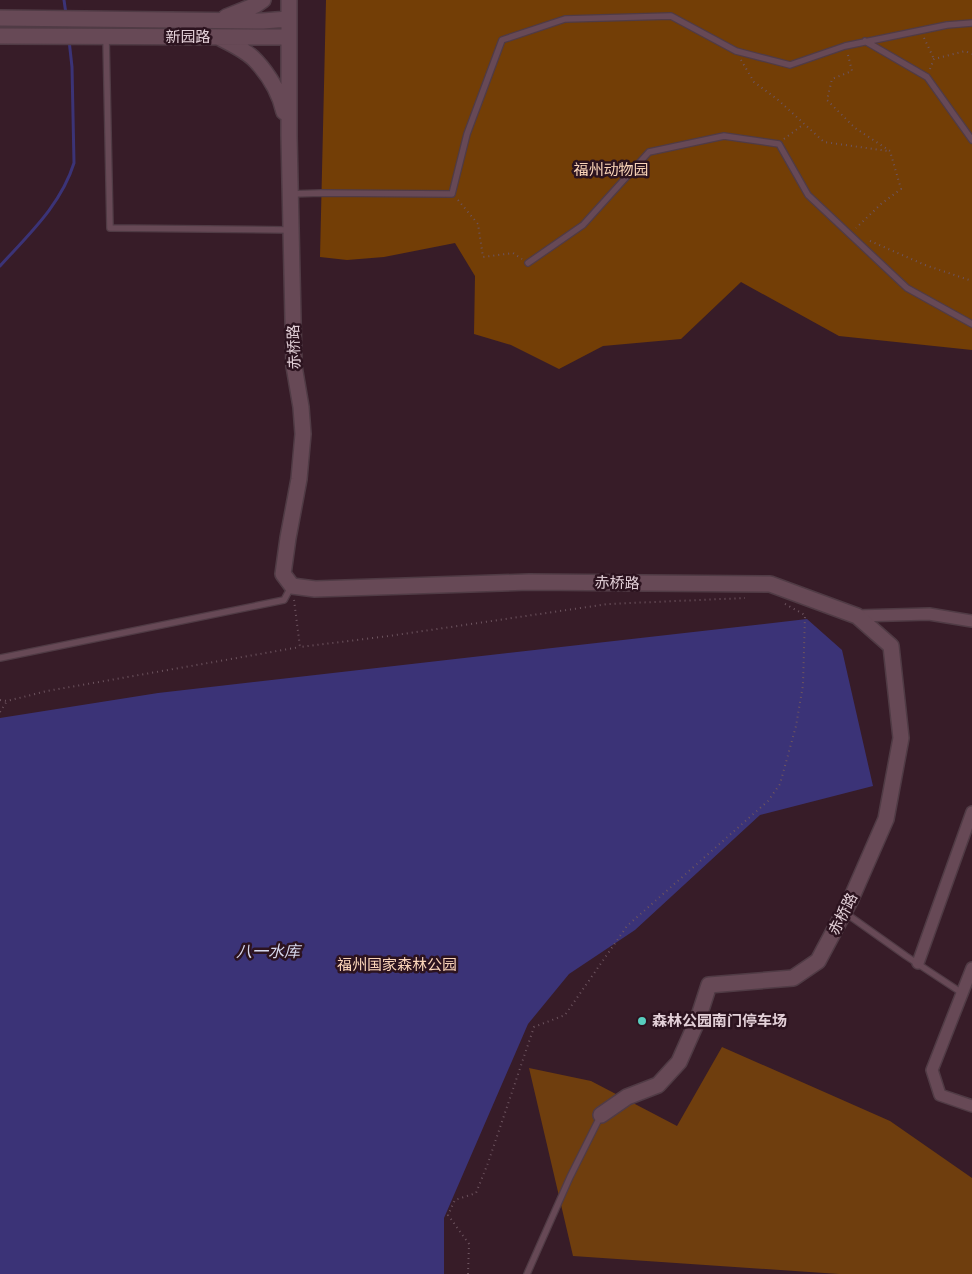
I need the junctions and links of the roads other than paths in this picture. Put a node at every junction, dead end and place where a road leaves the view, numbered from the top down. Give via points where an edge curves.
1 (263, 0) edge
2 (289, 0) edge
3 (0, 18) edge
4 (288, 19) junction
5 (217, 20) junction
6 (972, 23) edge
7 (0, 36) edge
8 (106, 36) junction
9 (216, 37) junction
10 (289, 37) junction
11 (865, 41) junction
12 (289, 136) junction
13 (972, 140) edge
14 (290, 194) junction
15 (292, 230) junction
16 (528, 263) road end
17 (972, 324) edge
18 (292, 586) junction
19 (857, 616) junction
20 (972, 621) edge
21 (0, 658) edge
22 (972, 812) edge
23 (844, 912) junction
24 (918, 964) junction
25 (972, 968) edge
26 (967, 996) edge
27 (972, 1106) edge
28 (601, 1115) joint
29 (527, 1274) edge

1 - 5 street
2 - 4 street, 赤桥路
3 - 5 street, 新园路
4 - 5 street, 新园路
4 - 10 street, 赤桥路
6 - 11 lane
7 - 8 street, 新园路
8 - 9 street, 新园路
8 - 15 lane via 110,228
9 - 10 street, 新园路
9 - 12 street via 256,60 281,99
10 - 12 street, 赤桥路
11 - 13 lane via 928,77
11 - 14 lane via 790,65 736,51 671,16 565,19 502,40 467,134 452,194
12 - 14 street, 赤桥路
14 - 15 street, 赤桥路
15 - 18 street, 赤桥路 via 294,366 303,434 283,574
16 - 17 lane via 583,225 649,152 724,136 779,144 808,195 907,288
18 - 19 street, 赤桥路 via 315,589 529,582 770,584
18 - 21 lane via 284,600
19 - 20 street via 929,614
19 - 23 street, 赤桥路 via 891,646 901,738 886,819
22 - 24 street
23 - 24 lane
23 - 28 street, 赤桥路 via 818,961 793,978 709,985 679,1062 658,1085 627,1097
24 - 26 lane
25 - 26 street
26 - 27 street via 932,1070 940,1095
28 - 29 lane

